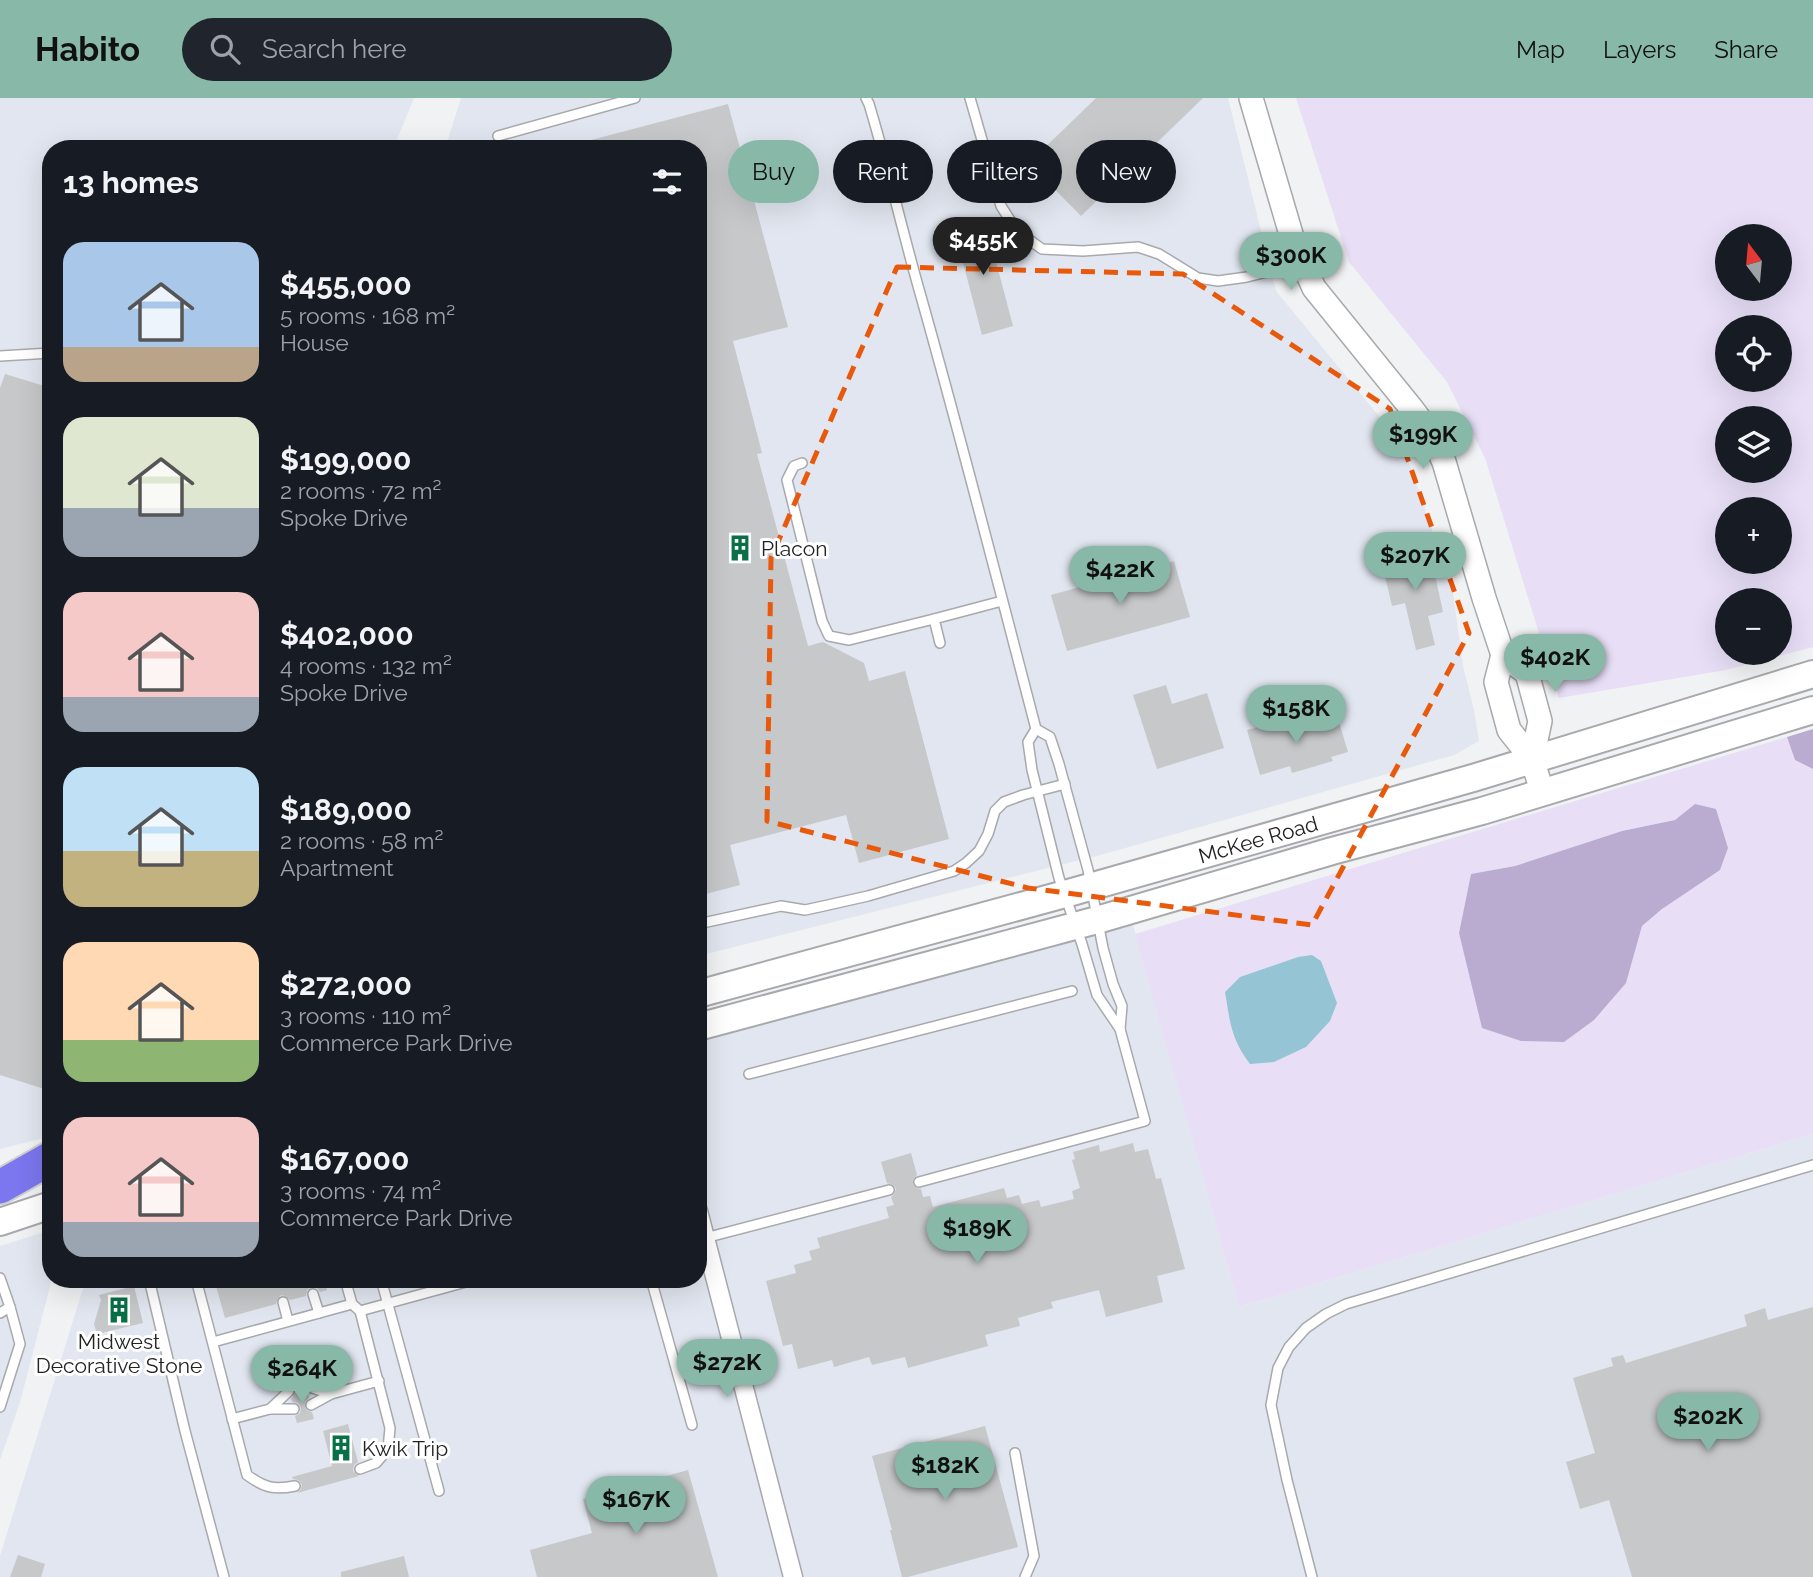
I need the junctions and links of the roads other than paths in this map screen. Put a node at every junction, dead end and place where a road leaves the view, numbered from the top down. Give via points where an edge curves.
1 (635, 98) edge
2 (866, 98) edge
3 (970, 98) edge
4 (1251, 98) edge
5 (498, 136) dead end
6 (1302, 263) junction
7 (42, 354) edge
8 (0, 356) edge
9 (802, 463) dead end
10 (1003, 601) junction
11 (934, 618) junction
12 (940, 643) dead end
13 (1503, 655) junction
14 (1813, 674) edge
15 (1813, 710) edge
16 (1036, 729) junction
17 (1532, 760) junction
18 (1065, 784) junction
19 (1542, 791) junction
20 (1037, 792) junction
21 (1090, 886) junction
22 (1065, 894) junction
23 (707, 922) edge
24 (1086, 923) junction
25 (1072, 991) dead end
26 (707, 992) edge
27 (707, 1025) edge
28 (1120, 1030) junction
29 (749, 1074) dead end
30 (42, 1158) edge
31 (42, 1161) edge
32 (1813, 1165) edge
33 (0, 1169) edge
34 (919, 1182) dead end
35 (0, 1187) edge
36 (889, 1189) dead end
37 (42, 1208) edge
38 (0, 1222) edge
39 (707, 1238) edge
40 (707, 1258) edge
41 (0, 1278) edge
42 (151, 1288) edge
43 (198, 1288) edge
44 (348, 1288) edge
45 (384, 1288) edge
46 (445, 1288) edge
47 (654, 1288) edge
48 (313, 1294) dead end
49 (283, 1302) dead end
50 (352, 1304) junction
51 (388, 1304) junction
52 (10, 1307) junction
53 (360, 1311) junction
54 (0, 1313) edge
55 (318, 1313) junction
56 (288, 1321) junction
57 (213, 1342) junction
58 (379, 1381) junction
59 (306, 1386) dead end
60 (289, 1391) dead end
61 (331, 1394) junction
62 (311, 1405) dead end
63 (0, 1407) edge
64 (270, 1409) junction
65 (293, 1409) dead end
66 (232, 1419) junction
67 (692, 1425) dead end
68 (1015, 1453) dead end
69 (360, 1469) dead end
70 (295, 1486) dead end
71 (439, 1491) dead end
72 (224, 1577) edge
73 (793, 1577) edge
74 (1025, 1577) edge
75 (1312, 1577) edge

1 - 5 lane
2 - 10 lane
3 - 6 lane via 1001,206 1017,231 1042,249 1138,247 1198,278 1218,281
4 - 6 street
6 - 13 street via 1314,288 1433,437
7 - 8 lane
9 - 11 lane via 793,466 787,480 829,636 849,640
10 - 11 lane
10 - 16 lane
11 - 12 lane
13 - 17 street via 1496,682 1499,694 1509,730
13 - 17 street via 1527,673 1540,721
14 - 17 main road, McKee Road
15 - 19 main road, McKee Road
16 - 18 lane via 1050,737
16 - 20 lane via 1028,742
17 - 19 street
17 - 21 main road, McKee Road
18 - 20 lane
18 - 21 lane
19 - 24 main road, McKee Road
20 - 22 lane
20 - 23 lane via 1004,802 995,811 979,851 954,871 805,910 781,906
21 - 22 main road, McKee Road
21 - 24 lane
22 - 24 lane
22 - 26 main road, McKee Road
24 - 27 main road, McKee Road
24 - 28 lane via 1122,1006
24 - 28 lane via 1097,995
25 - 29 lane
28 - 34 lane via 1145,1121
30 - 33 main road
31 - 35 highway
32 - 75 lane via 1346,1304 1306,1328 1278,1368 1271,1405
36 - 39 lane
37 - 38 main road
40 - 73 street
41 - 52 lane
42 - 72 lane
43 - 57 lane
44 - 50 lane
45 - 51 lane
46 - 51 lane
47 - 67 lane
48 - 55 lane
49 - 56 lane
50 - 53 lane
50 - 55 lane
51 - 53 lane
51 - 71 lane
52 - 54 lane
52 - 63 lane via 20,1344
53 - 58 lane
55 - 56 lane
56 - 57 lane
57 - 66 lane
58 - 61 lane
58 - 69 lane via 390,1427 388,1449 376,1463
59 - 61 lane
60 - 64 lane
61 - 62 lane
64 - 65 lane
64 - 66 lane
66 - 70 lane via 247,1475 262,1485
68 - 74 lane via 1034,1556

